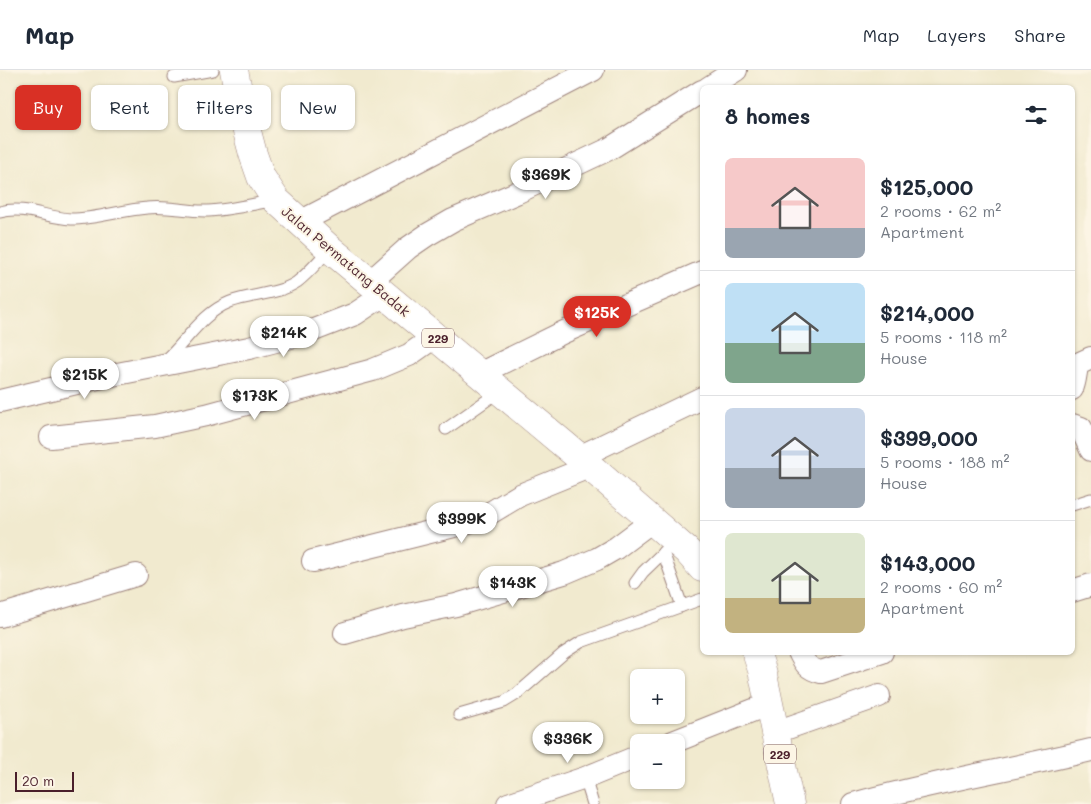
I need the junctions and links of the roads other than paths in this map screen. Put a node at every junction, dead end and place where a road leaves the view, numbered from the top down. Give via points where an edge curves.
1 (214, 70) edge
2 (234, 70) edge
3 (593, 70) edge
4 (736, 70) edge
5 (174, 77) dead end
6 (713, 85) edge
7 (700, 92) edge
8 (276, 200) junction
9 (0, 212) edge
10 (300, 222) junction
11 (330, 249) junction
12 (700, 273) edge
13 (377, 288) junction
14 (436, 336) junction
15 (1091, 358) edge
16 (161, 364) junction
17 (479, 374) junction
18 (1075, 381) edge
19 (500, 391) junction
20 (700, 399) edge
21 (0, 400) edge
22 (1075, 426) edge
23 (446, 429) dead end
24 (51, 437) dead end
25 (1091, 450) edge
26 (584, 462) junction
27 (1091, 499) edge
28 (1075, 504) edge
29 (652, 521) junction
30 (669, 547) junction
31 (313, 561) dead end
32 (700, 563) edge
33 (136, 575) dead end
34 (634, 583) dead end
35 (1091, 585) edge
36 (1075, 590) edge
37 (700, 600) edge
38 (682, 606) junction
39 (0, 616) edge
40 (345, 634) dead end
41 (757, 655) edge
42 (800, 655) edge
43 (873, 655) edge
44 (879, 696) dead end
45 (769, 704) junction
46 (459, 715) dead end
47 (776, 732) junction
48 (685, 737) edge
49 (1091, 750) edge
50 (630, 760) edge
51 (585, 778) junction
52 (508, 804) edge
53 (593, 804) edge
54 (790, 804) edge
55 (853, 804) edge

1 - 5 lane
2 - 8 main road, Jalan Permatang Badak / 229 via 253,154 261,178
3 - 10 street
4 - 6 street
7 - 13 street via 608,149 427,235 408,248
8 - 9 lane via 209,211 147,208 86,218 52,217 28,210
8 - 10 main road, Jalan Permatang Badak / 229
10 - 11 main road, Jalan Permatang Badak / 229
11 - 13 main road, Jalan Permatang Badak / 229
11 - 16 lane via 296,282 230,302 214,311
12 - 17 street via 564,332
13 - 14 main road, Jalan Permatang Badak / 229
13 - 16 street via 355,314 306,333 249,348
14 - 17 main road, Jalan Permatang Badak / 229
14 - 24 street via 409,355 373,370 206,415 155,426
15 - 18 street via 1078,364
16 - 21 street
17 - 19 main road, Jalan Permatang Badak / 229
19 - 23 lane
19 - 26 main road, Jalan Permatang Badak / 229
20 - 26 street
22 - 25 street via 1081,428
26 - 29 main road, Jalan Permatang Badak / 229
26 - 31 street via 466,524
27 - 28 lane
29 - 30 main road, Jalan Permatang Badak / 229
29 - 40 street via 616,548 564,573
30 - 32 main road, Jalan Permatang Badak / 229
30 - 34 lane
30 - 38 lane
33 - 39 street
35 - 36 street
37 - 38 lane
38 - 46 lane via 581,642 504,702
41 - 45 main road, 229
42 - 43 street via 810,670 821,672
44 - 47 street
45 - 47 main road, 229
45 - 48 street
47 - 54 main road, 229
49 - 55 street
50 - 51 street
51 - 52 street
51 - 53 lane

